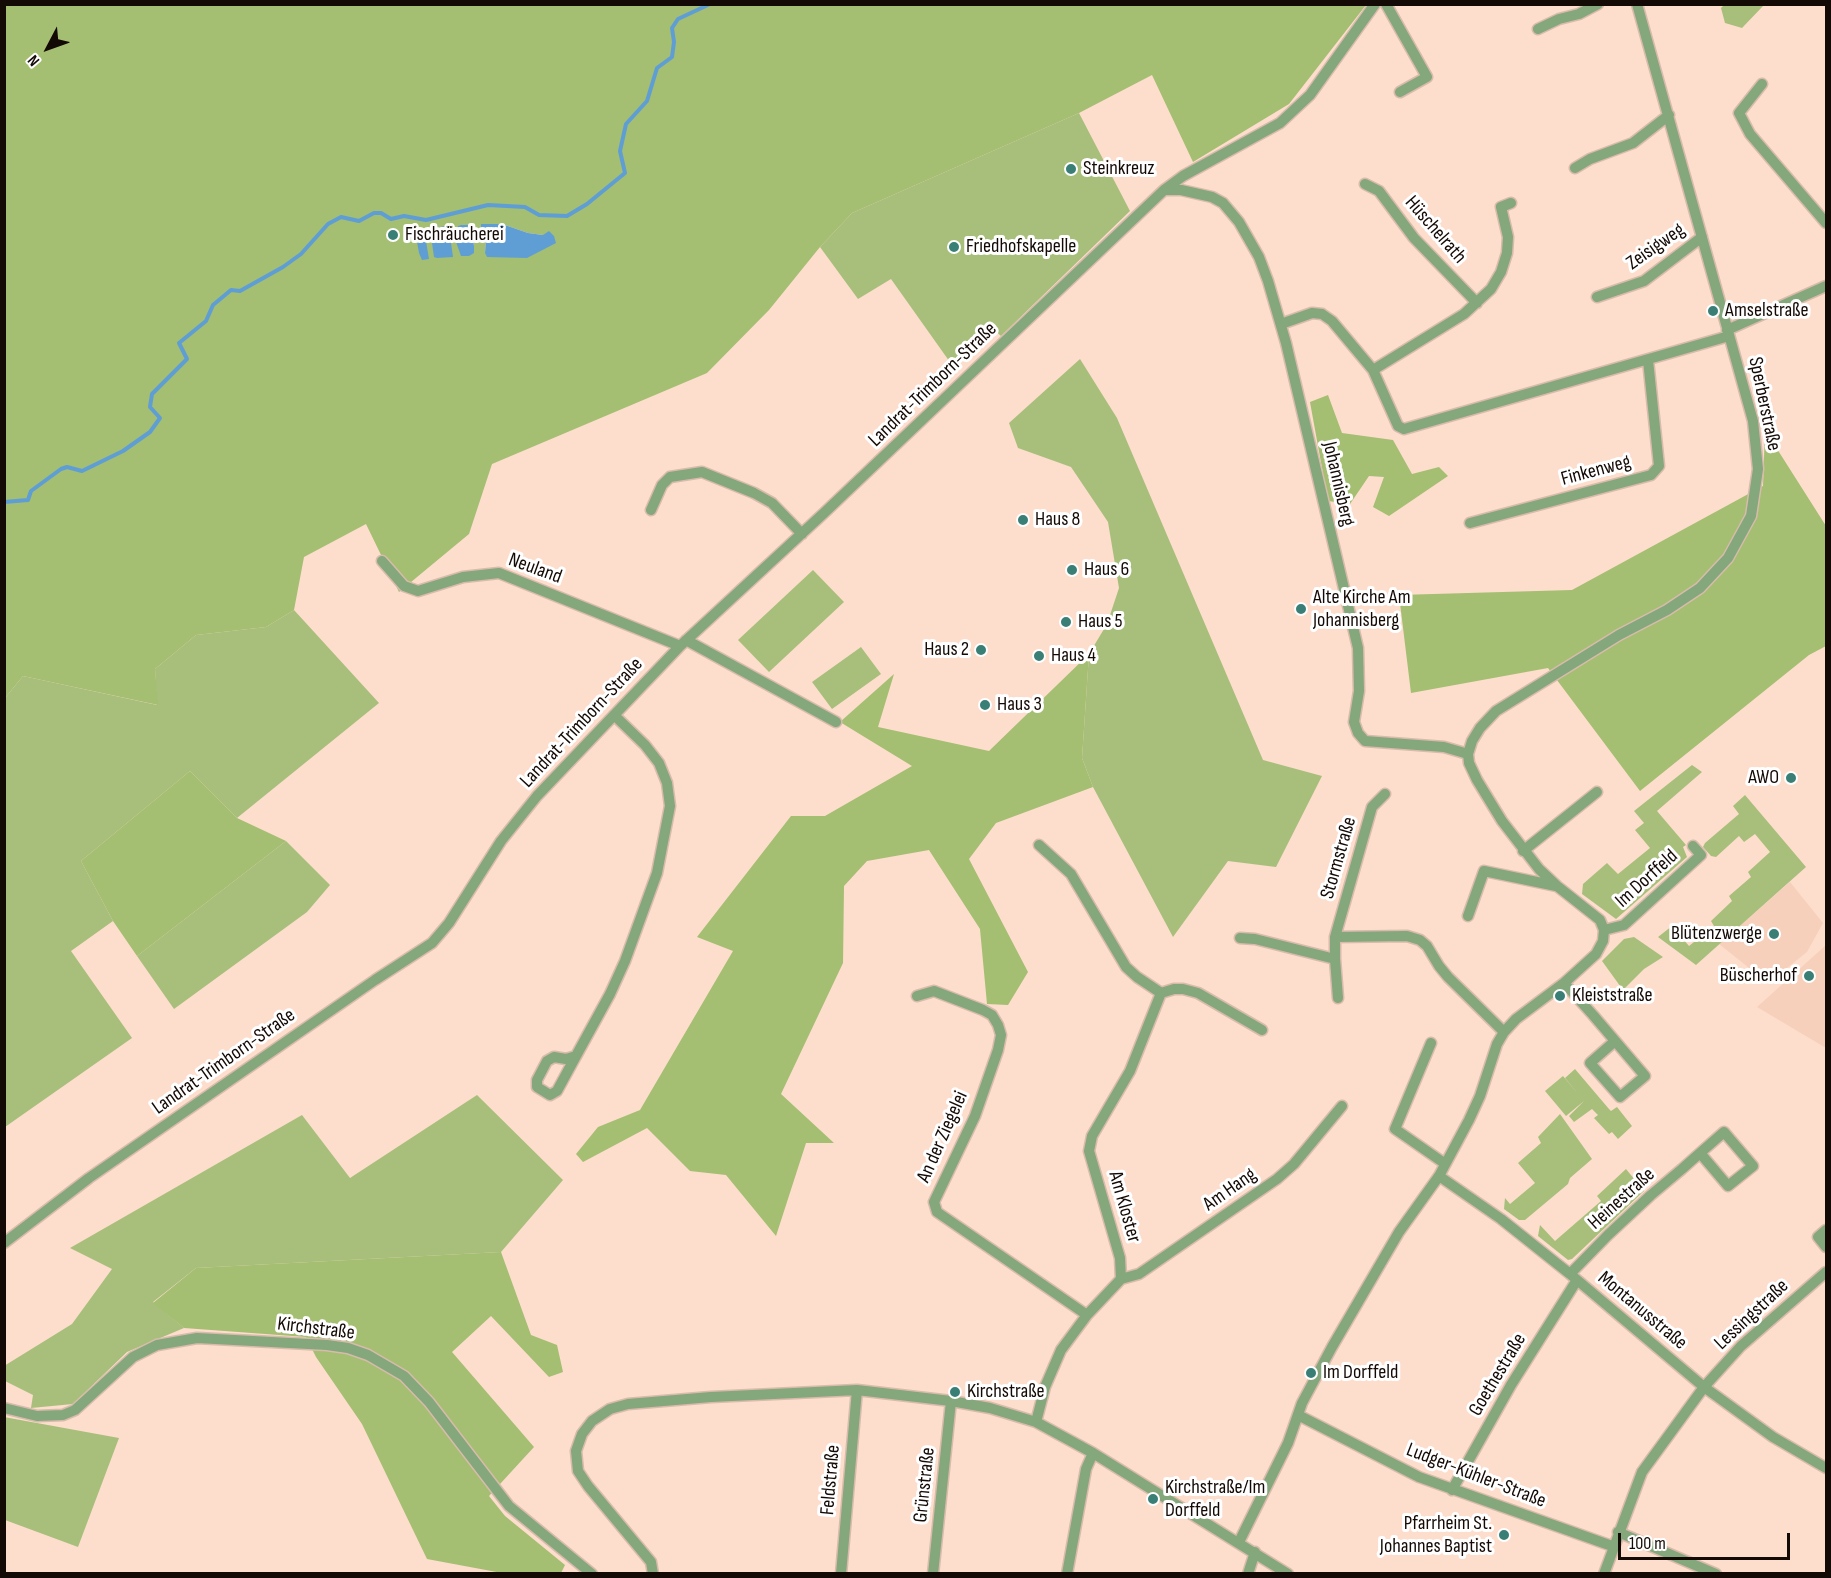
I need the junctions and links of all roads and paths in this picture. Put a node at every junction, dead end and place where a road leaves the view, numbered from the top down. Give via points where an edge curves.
1 (1375, 4) edge
2 (1386, 4) edge
3 (1598, 4) edge
4 (1637, 4) edge
5 (1538, 29) dead end
6 (1762, 84) dead end
7 (1400, 92) dead end
8 (1669, 115) junction
9 (1575, 168) dead end
10 (1365, 184) dead end
11 (1164, 190) junction
12 (1511, 202) dead end
13 (1827, 223) edge
14 (1702, 237) junction
15 (1827, 286) edge
16 (1597, 297) dead end
17 (1477, 303) junction
18 (1281, 324) junction
19 (1728, 333) junction
20 (1648, 360) junction
21 (1373, 370) junction
22 (651, 510) dead end
23 (1470, 523) dead end
24 (802, 534) junction
25 (382, 561) dead end
26 (683, 643) junction
27 (614, 715) junction
28 (836, 722) dead end
29 (1468, 754) junction
30 (1597, 792) dead end
31 (1385, 794) dead end
32 (1039, 845) dead end
33 (1693, 846) dead end
34 (1523, 851) junction
35 (1557, 886) junction
36 (1468, 916) dead end
37 (1604, 930) junction
38 (1335, 937) junction
39 (1240, 938) dead end
40 (1335, 959) junction
41 (1564, 983) junction
42 (1161, 993) junction
43 (917, 996) dead end
44 (1338, 998) dead end
45 (1262, 1030) dead end
46 (1504, 1032) junction
47 (1615, 1041) junction
48 (1431, 1043) dead end
49 (576, 1056) dead end
50 (1342, 1106) dead end
51 (1700, 1153) junction
52 (1444, 1163) junction
53 (1439, 1176) junction
54 (1827, 1230) edge
55 (4, 1243) edge
56 (1827, 1247) edge
57 (1827, 1272) edge
58 (1574, 1277) junction
59 (1121, 1280) junction
60 (1087, 1315) junction
61 (1704, 1387) junction
62 (857, 1390) junction
63 (951, 1401) junction
64 (4, 1408) edge
65 (1298, 1415) junction
66 (1036, 1422) junction
67 (1093, 1453) junction
68 (1827, 1468) edge
69 (1452, 1490) junction
70 (1618, 1532) junction
71 (1239, 1542) junction
72 (1612, 1546) junction
73 (1255, 1552) junction
74 (592, 1574) edge
75 (653, 1574) edge
76 (841, 1574) edge
77 (933, 1574) edge
78 (1067, 1574) edge
79 (1248, 1574) edge
80 (1288, 1574) edge
81 (1604, 1574) edge
82 (1716, 1574) edge

1 - 11 street, Landrat-Trimborn-Straße via 1310,95 1280,123
2 - 7 street via 1427,76
3 - 5 street
4 - 8 street, Sperberstraße
6 - 13 street via 1739,113 1750,134
8 - 9 street via 1633,143
8 - 14 street, Sperberstraße
10 - 17 street, Hüschelrath via 1379,190 1414,238
11 - 18 street, Johannisberg via 1212,197 1239,222 1259,257
11 - 24 street, Landrat-Trimborn-Straße
12 - 17 street via 1501,207 1508,237 1501,272
14 - 16 street, Zeisigweg via 1644,281
14 - 19 street, Sperberstraße
15 - 19 street
17 - 21 street
18 - 21 street via 1312,313 1322,314 1344,333
18 - 29 street, Johannisberg via 1358,648 1359,691 1354,722 1358,733 1365,741 1444,747
19 - 20 street
19 - 29 street, Sperberstraße via 1751,412 1758,468 1751,516 1728,558 1700,588 1667,610 1496,711 1480,728
20 - 21 street via 1404,429 1398,426
20 - 23 street, Finkenweg via 1659,466 1651,475
22 - 24 street via 670,477 702,472 772,503
24 - 26 street, Landrat-Trimborn-Straße
25 - 26 street, Neuland via 404,586 418,591 463,577 499,573
26 - 27 street, Landrat-Trimborn-Straße
26 - 28 street, Neuland
27 - 49 street via 659,763 670,806 657,873 625,961
27 - 55 street, Landrat-Trimborn-Straße via 537,795 432,943 89,1178
29 - 34 street, Im Dorffeld via 1477,780
30 - 34 street
31 - 38 street, Stormstraße via 1372,807
32 - 42 street via 1071,874 1126,967
33 - 37 street, Im Dorffeld via 1701,855 1624,925
34 - 35 street, Im Dorffeld
35 - 36 street via 1484,870
35 - 37 street, Im Dorffeld via 1594,914
37 - 41 street, Im Dorffeld via 1596,954
38 - 40 street, Stormstraße
38 - 46 street via 1407,936 1420,940 1448,977
39 - 40 street
40 - 44 street, Stormstraße
41 - 46 street, Im Dorffeld
41 - 47 street
42 - 45 street via 1182,988 1198,993
42 - 59 street, Am Kloster via 1130,1071 1092,1136 1089,1151 1120,1258
43 - 60 street, An der Ziegelei via 934,991 983,1010 992,1015 1001,1035 972,1122 934,1202 938,1212
46 - 52 street, Im Dorffeld via 1480,1096
47 - 47 street via 1590,1063 1620,1097 1645,1076
48 - 52 street via 1395,1129
50 - 59 street, Am Hang via 1277,1179 1139,1274
51 - 51 street, Heinestraße via 1724,1132 1753,1166 1728,1186
51 - 58 street, Heinestraße via 1616,1227
52 - 53 street, Im Dorffeld
53 - 58 street, Montanusstraße
53 - 65 street, Im Dorffeld via 1399,1232 1332,1347
54 - 56 street via 1818,1237
57 - 61 street, Lessingstraße via 1741,1346
58 - 61 street, Montanusstraße
58 - 69 street, Goethestraße
59 - 60 street
60 - 66 street via 1052,1368
61 - 68 street, Montanusstraße via 1773,1437
61 - 70 street, Lessingstraße via 1642,1472
62 - 63 street
62 - 75 street via 645,1402 610,1409 592,1421 576,1450 578,1471 651,1562
62 - 76 street, Feldstraße
63 - 66 street
63 - 77 street, Grünstraße
64 - 74 street, Kirchstraße via 37,1416 63,1415 75,1410 133,1357 157,1345 197,1338 348,1348 404,1376 429,1402 509,1506
65 - 69 street, Ludger-Kühler-Straße
65 - 71 street, Im Dorffeld
66 - 67 street
67 - 71 street
67 - 78 street via 1086,1469
69 - 72 street, Ludger-Kühler-Straße
70 - 72 street, Lessingstraße
70 - 82 street
71 - 73 street
72 - 81 street, Lessingstraße
73 - 79 street
73 - 80 street

